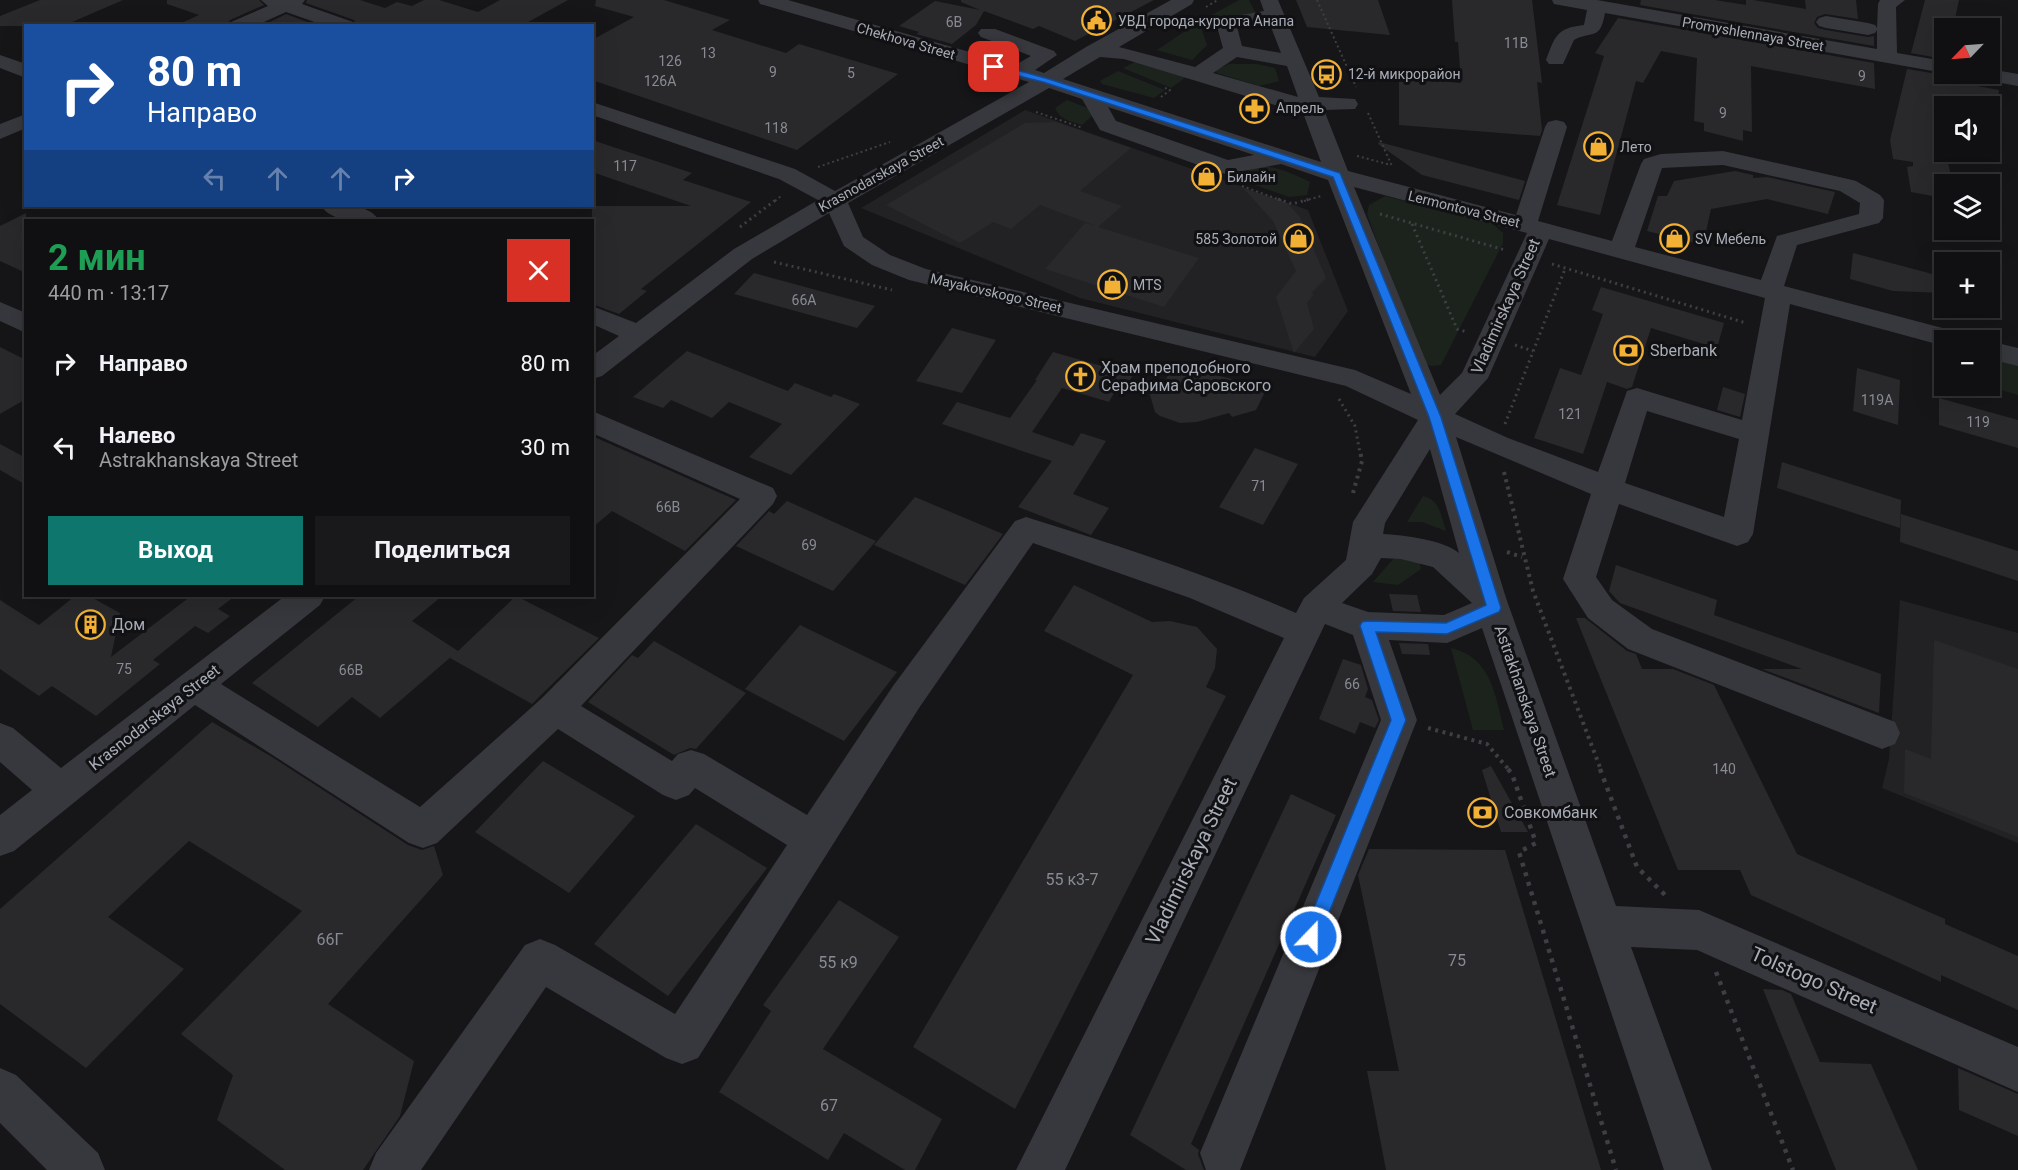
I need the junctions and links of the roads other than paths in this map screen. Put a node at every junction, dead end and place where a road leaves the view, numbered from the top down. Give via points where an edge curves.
1 (767, 0) edge
2 (1185, 0) edge
3 (1561, 0) edge
4 (1888, 1) edge
5 (284, 2) edge
6 (1597, 6) junction
7 (1271, 8) edge
8 (242, 24) edge
9 (341, 24) edge
10 (1868, 29) dead end
11 (988, 33) dead end
12 (1827, 47) junction
13 (1233, 50) junction
14 (1093, 51) junction
15 (1887, 57) junction
16 (1556, 60) dead end
17 (0, 61) edge
18 (1295, 61) junction
19 (1934, 65) edge
20 (24, 71) edge
21 (1016, 73) junction
22 (1198, 74) junction
23 (2000, 77) edge
24 (2018, 80) edge
25 (1046, 81) junction
26 (1309, 104) junction
27 (1347, 104) dead end
28 (594, 109) edge
29 (24, 121) edge
30 (1556, 128) dead end
31 (0, 132) edge
32 (1337, 175) junction
33 (835, 200) junction
34 (335, 207) edge
35 (365, 219) edge
36 (1533, 226) junction
37 (1621, 250) junction
38 (1775, 292) junction
39 (0, 310) edge
40 (594, 315) edge
41 (24, 324) edge
42 (639, 334) junction
43 (1934, 334) edge
44 (2000, 353) edge
45 (2018, 357) edge
46 (594, 368) edge
47 (1435, 417) junction
48 (594, 422) edge
49 (1755, 434) junction
50 (1607, 488) junction
51 (1361, 566) junction
52 (307, 597) edge
53 (1492, 603) junction
54 (1310, 620) junction
55 (1367, 626) junction
56 (194, 686) junction
57 (555, 709) junction
58 (1882, 733) dead end
59 (0, 739) edge
60 (61, 791) junction
61 (0, 838) edge
62 (813, 840) junction
63 (1601, 925) junction
64 (2018, 1070) edge
65 (0, 1090) edge
66 (1223, 1153) dead end
67 (81, 1170) edge
68 (393, 1170) edge
69 (1040, 1170) edge
70 (1688, 1170) edge

1 - 21 street, Chekhova Street
2 - 14 street, Krasnodarskaya Street
3 - 6 street, Promyshlennaya Street
4 - 15 street
5 - 8 street
5 - 9 street
6 - 12 street, Promyshlennaya Street
6 - 16 street via 1590,30 1565,37
7 - 13 street via 1226,23
7 - 18 street, Astrakhanskaya Street
10 - 12 street via 1826,19
11 - 21 street via 1047,55
12 - 15 street, Promyshlennaya Street
13 - 18 street
13 - 22 street
14 - 22 street via 1126,53
14 - 25 street, Krasnodarskaya Street
15 - 19 street, Promyshlennaya Street
17 - 20 street
18 - 26 street, Astrakhanskaya Street
21 - 25 street, Chekhova Street
22 - 26 street via 1293,103
23 - 24 street
25 - 32 street, Lermontova Street via 1091,96 1108,125 1226,167 1282,158
25 - 33 street, Krasnodarskaya Street
26 - 27 street
26 - 32 street, Astrakhanskaya Street
28 - 33 street via 787,174
29 - 31 street
30 - 36 street, Vladimirskaya Street
32 - 36 street, Lermontova Street
32 - 47 street, Astrakhanskaya Street
33 - 42 street, Krasnodarskaya Street via 743,254
33 - 47 street, Mayakovskogo Street via 853,242 881,260 918,275 1355,379
34 - 35 street
36 - 37 street, Lermontova Street
36 - 47 street, Vladimirskaya Street via 1528,256 1474,378
37 - 38 street, Lermontova Street
37 - 38 street via 1652,164 1661,161 1723,158 1848,186 1872,200 1871,218 1786,241
38 - 43 street, Lermontova Street
38 - 49 street via 1773,332
39 - 41 street
40 - 42 street
42 - 46 street, Krasnodarskaya Street
44 - 45 street
47 - 50 street, Mayakovskogo Street via 1497,446
47 - 51 street, Vladimirskaya Street via 1369,522
47 - 53 street, Astrakhanskaya Street
48 - 57 street via 762,496
49 - 50 street via 1637,398
49 - 50 street, Mayakovskogo Street via 1737,534
50 - 58 street via 1579,579 1600,609 1640,639
51 - 53 street, Vladimirskaya Street via 1372,545 1443,557
51 - 54 street, Vladimirskaya Street
52 - 56 street, Krasnodarskaya Street
53 - 55 street via 1447,629
53 - 63 street, Astrakhanskaya Street
54 - 55 street
54 - 62 street via 1243,604 1026,529 906,698
54 - 69 street, Vladimirskaya Street
55 - 66 street via 1399,720
56 - 57 street via 423,830
56 - 60 street, Krasnodarskaya Street
57 - 62 street via 676,783 692,766
59 - 60 street
60 - 61 street, Krasnodarskaya Street
62 - 68 street via 682,1042 540,960
63 - 64 street, Tolstogo Street via 1699,930
63 - 70 street, Astrakhanskaya Street
65 - 67 street

